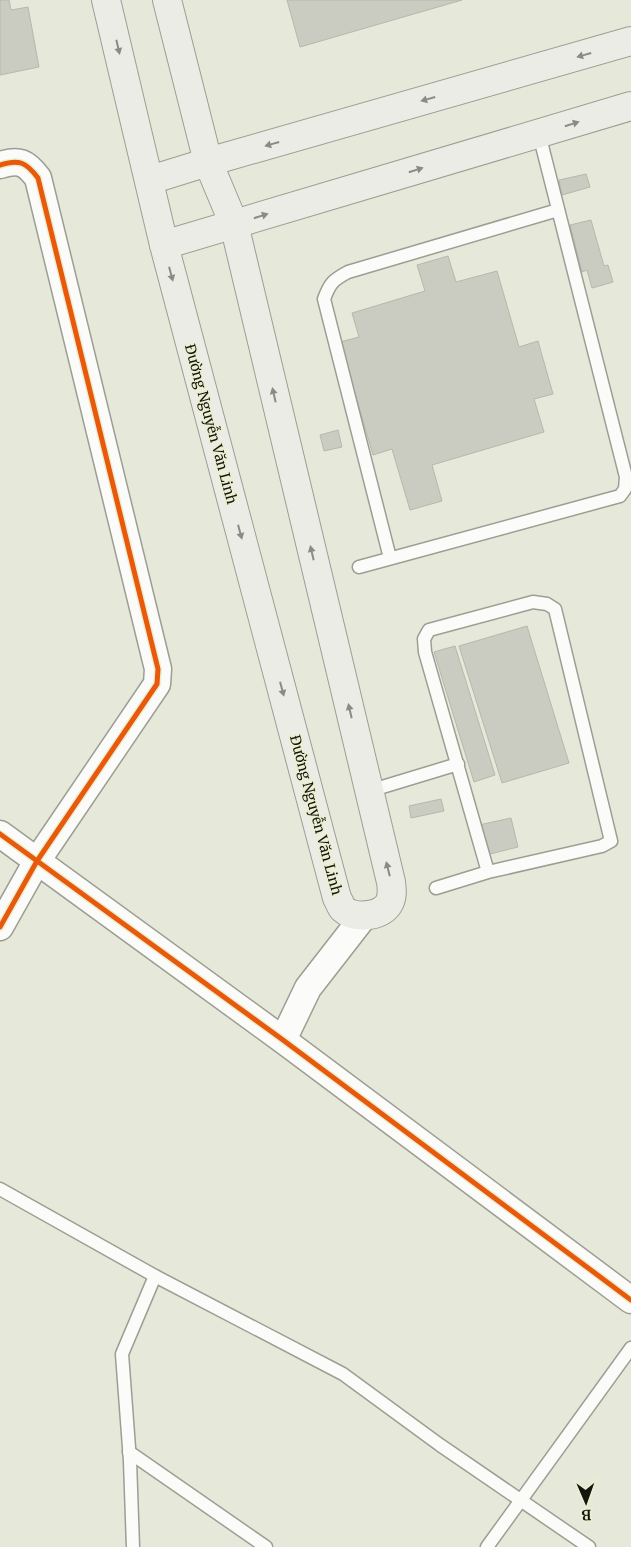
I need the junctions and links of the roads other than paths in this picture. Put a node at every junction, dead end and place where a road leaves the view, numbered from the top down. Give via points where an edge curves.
1 (106, 0) edge
2 (168, 0) edge
3 (631, 41) edge
4 (631, 106) edge
5 (538, 134) junction
6 (208, 162) junction
7 (0, 165) edge
8 (150, 180) junction
9 (558, 210) junction
10 (234, 224) junction
11 (164, 245) junction
12 (390, 558) junction
13 (359, 567) dead end
14 (458, 764) junction
15 (370, 791) junction
16 (0, 834) edge
17 (37, 861) junction
18 (488, 872) junction
19 (436, 888) dead end
20 (364, 916) junction
21 (0, 927) edge
22 (287, 1030) junction
23 (0, 1189) edge
24 (155, 1276) junction
25 (631, 1300) edge
26 (631, 1348) edge
27 (129, 1452) junction
28 (521, 1501) junction
29 (133, 1547) edge
30 (266, 1547) edge
31 (487, 1547) edge
32 (589, 1547) edge

1 -> 8 main road, Đường Nguyễn Văn Linh
2 - 6 main road
3 -> 6 main road
5 -> 4 main road
5 - 9 lane
10 -> 5 main road
6 - 8 main road
6 - 10 main road
7 - 17 street via 21,162 29,166 38,178 158,670 157,684
8 - 11 main road, Đường Nguyễn Văn Linh
9 - 12 lane via 348,272 333,280 328,288 324,299
9 - 12 lane via 626,477 625,489 620,496
10 - 11 main road
15 -> 10 main road
11 -> 20 main road, Đường Nguyễn Văn Linh via 337,898 343,909
12 - 13 lane
14 - 15 lane
14 - 18 lane
14 - 18 lane via 425,652 424,640 429,630 533,602 547,604 555,609 611,841 602,846
20 -> 15 main road via 380,912 388,906 392,895
16 - 17 street
17 - 21 street
17 - 22 street
18 - 19 lane
20 - 22 street via 308,988
22 - 25 street
23 - 24 lane
24 - 27 lane via 122,1354
24 - 28 lane via 343,1374
26 - 28 lane
27 - 29 lane
27 - 30 lane
28 - 31 lane
28 - 32 lane

